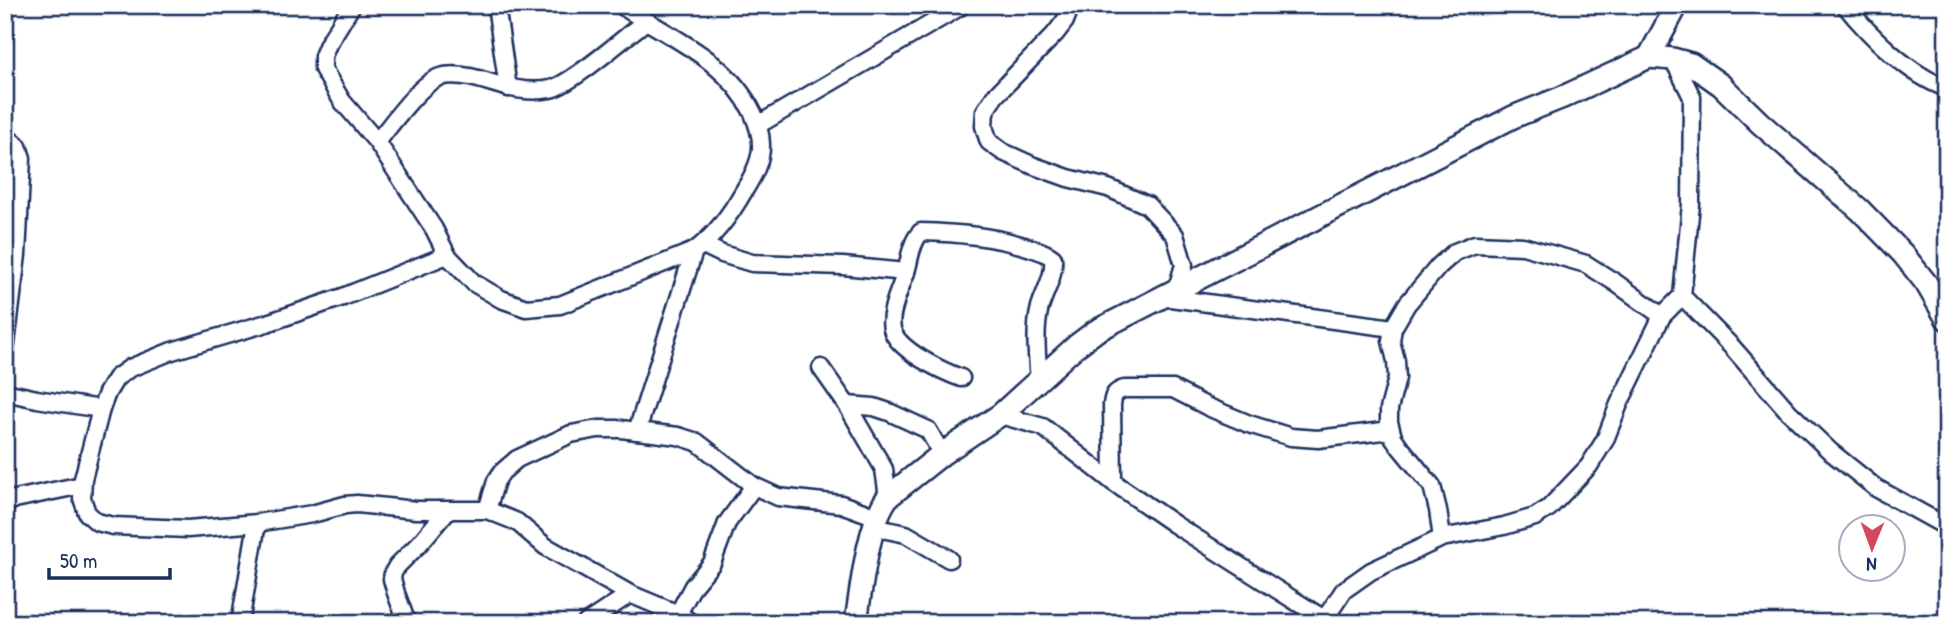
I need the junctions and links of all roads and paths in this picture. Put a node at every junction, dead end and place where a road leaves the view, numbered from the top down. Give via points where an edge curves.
1 (352, 5) edge
2 (496, 5) edge
3 (621, 5) edge
4 (963, 5) edge
5 (1070, 5) edge
6 (1677, 5) edge
7 (1845, 5) edge
8 (646, 22) junction
9 (1649, 57) junction
10 (1673, 59) junction
11 (508, 88) junction
12 (1947, 88) edge
13 (758, 125) junction
14 (5, 136) edge
15 (377, 142) junction
16 (699, 248) junction
17 (447, 255) junction
18 (906, 272) junction
19 (1168, 294) junction
20 (1682, 296) junction
21 (1662, 316) junction
22 (1947, 319) edge
23 (1393, 328) junction
24 (5, 352) edge
25 (821, 368) dead end
26 (961, 378) dead end
27 (1039, 380) junction
28 (5, 392) edge
29 (847, 405) junction
30 (101, 409) junction
31 (1000, 415) junction
32 (637, 430) junction
33 (1391, 430) junction
34 (942, 454) junction
35 (1113, 482) junction
36 (82, 485) junction
37 (754, 486) junction
38 (888, 497) junction
39 (5, 503) edge
40 (447, 510) junction
41 (487, 510) junction
42 (875, 522) junction
43 (257, 523) junction
44 (1947, 527) edge
45 (1442, 538) junction
46 (949, 559) dead end
47 (630, 594) junction
48 (685, 619) edge
49 (1327, 621) edge
50 (240, 623) edge
51 (407, 623) edge
52 (586, 623) edge
53 (856, 623) edge

1 - 15 street via 328,44 323,69 342,101
2 - 11 street
3 - 8 street
4 - 13 street
5 - 19 street via 1055,34 985,111 989,142 1023,161 1147,205 1175,235 1184,265
6 - 9 street
7 - 12 street via 1889,51
8 - 11 street via 554,89
8 - 13 street via 715,65 744,95
9 - 10 street
9 - 19 street via 1513,117
10 - 20 street via 1692,97
10 - 22 street via 1691,64 1721,85 1860,210 1903,254
11 - 15 street via 476,78 438,77 404,108
13 - 16 street via 762,145 757,168 724,222
14 - 24 street via 18,146 22,158
15 - 17 street
16 - 17 street via 561,305 526,308 474,283
16 - 18 street via 752,263
16 - 32 street
17 - 30 street via 343,297 172,351 130,369 116,378
18 - 26 street via 892,316 896,338 916,355
18 - 27 street via 921,232 1003,240 1050,255 1054,267 1040,309 1037,337
19 - 23 street
19 - 27 street via 1096,331
20 - 21 street
20 - 44 street via 1831,452 1876,488
21 - 23 street via 1586,264 1524,246 1475,244 1455,252 1439,266
21 - 45 street via 1605,440 1565,493 1535,517
23 - 33 street via 1396,378 1389,409
25 - 29 street
27 - 31 street
28 - 30 street
29 - 34 street via 874,407 928,430
29 - 38 street via 884,469
30 - 36 street
31 - 34 street
31 - 35 street via 1043,427
32 - 37 street via 697,442
32 - 41 street via 598,429 570,435 517,459 496,481
33 - 35 street via 1291,437 1173,389 1124,389 1113,396
33 - 45 street via 1432,485
34 - 38 street
35 - 49 street
36 - 39 street
36 - 43 street via 87,513 97,522 113,526 188,529
37 - 42 street via 778,497 841,505
37 - 48 street via 727,523 712,563 692,586
38 - 42 street
40 - 41 street
40 - 43 street via 345,505
40 - 51 street via 393,573
41 - 47 street via 517,522 545,546
42 - 46 street
42 - 53 street
43 - 50 street
45 - 49 street via 1371,571 1344,590
47 - 48 street
47 - 52 street

